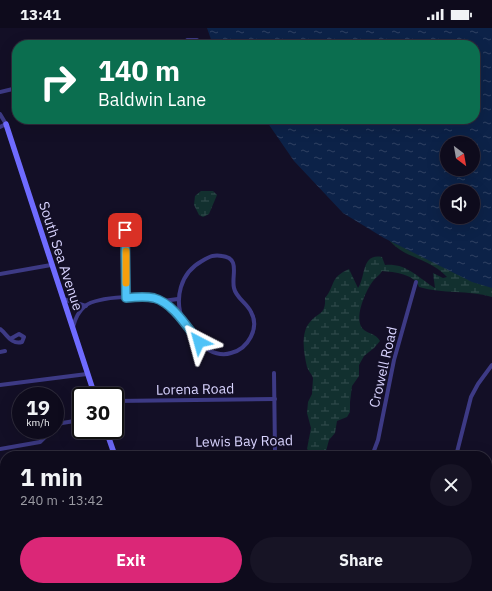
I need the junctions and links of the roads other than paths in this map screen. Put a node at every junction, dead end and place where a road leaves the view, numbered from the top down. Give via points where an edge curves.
1 (187, 40) edge
2 (197, 40) edge
3 (12, 89) edge
4 (0, 92) edge
5 (0, 114) edge
6 (6, 124) junction
7 (0, 127) edge
8 (125, 230) dead end
9 (51, 265) junction
10 (0, 274) edge
11 (416, 282) dead end
12 (126, 298) junction
13 (178, 298) junction
14 (62, 299) junction
15 (162, 302) junction
16 (86, 306) junction
17 (183, 322) junction
18 (0, 329) edge
19 (72, 330) junction
20 (10, 340) dead end
21 (6, 351) dead end
22 (0, 352) edge
23 (492, 365) edge
24 (274, 373) dead end
25 (87, 374) junction
26 (0, 385) edge
27 (92, 387) edge
28 (275, 399) junction
29 (124, 401) edge
30 (43, 439) edge
31 (109, 439) edge
32 (0, 448) edge
33 (113, 451) edge
34 (274, 451) edge
35 (374, 451) edge
36 (457, 451) edge

1 - 2 street
3 - 4 street
5 - 6 street
6 - 7 street
6 - 9 street, South Sea Avenue
8 - 12 street
9 - 10 street
9 - 14 street, South Sea Avenue
11 - 35 street, Crowell Road via 394,360
12 - 15 street via 153,298
12 - 16 street via 100,301
13 - 15 street
13 - 17 street
13 - 17 street via 183,282 197,264 213,255 227,256 234,263 234,291 252,313 253,328 250,338 239,350 229,354 217,354 204,347
14 - 16 street
14 - 19 street, South Sea Avenue
15 - 17 street
16 - 19 street via 76,318
18 - 20 street
19 - 25 street, South Sea Avenue
21 - 22 street
23 - 36 street via 471,397
24 - 28 street
25 - 26 street
25 - 27 street, South Sea Avenue
28 - 29 street, Lorena Road
28 - 34 street
30 - 32 street via 40,442
31 - 33 street

